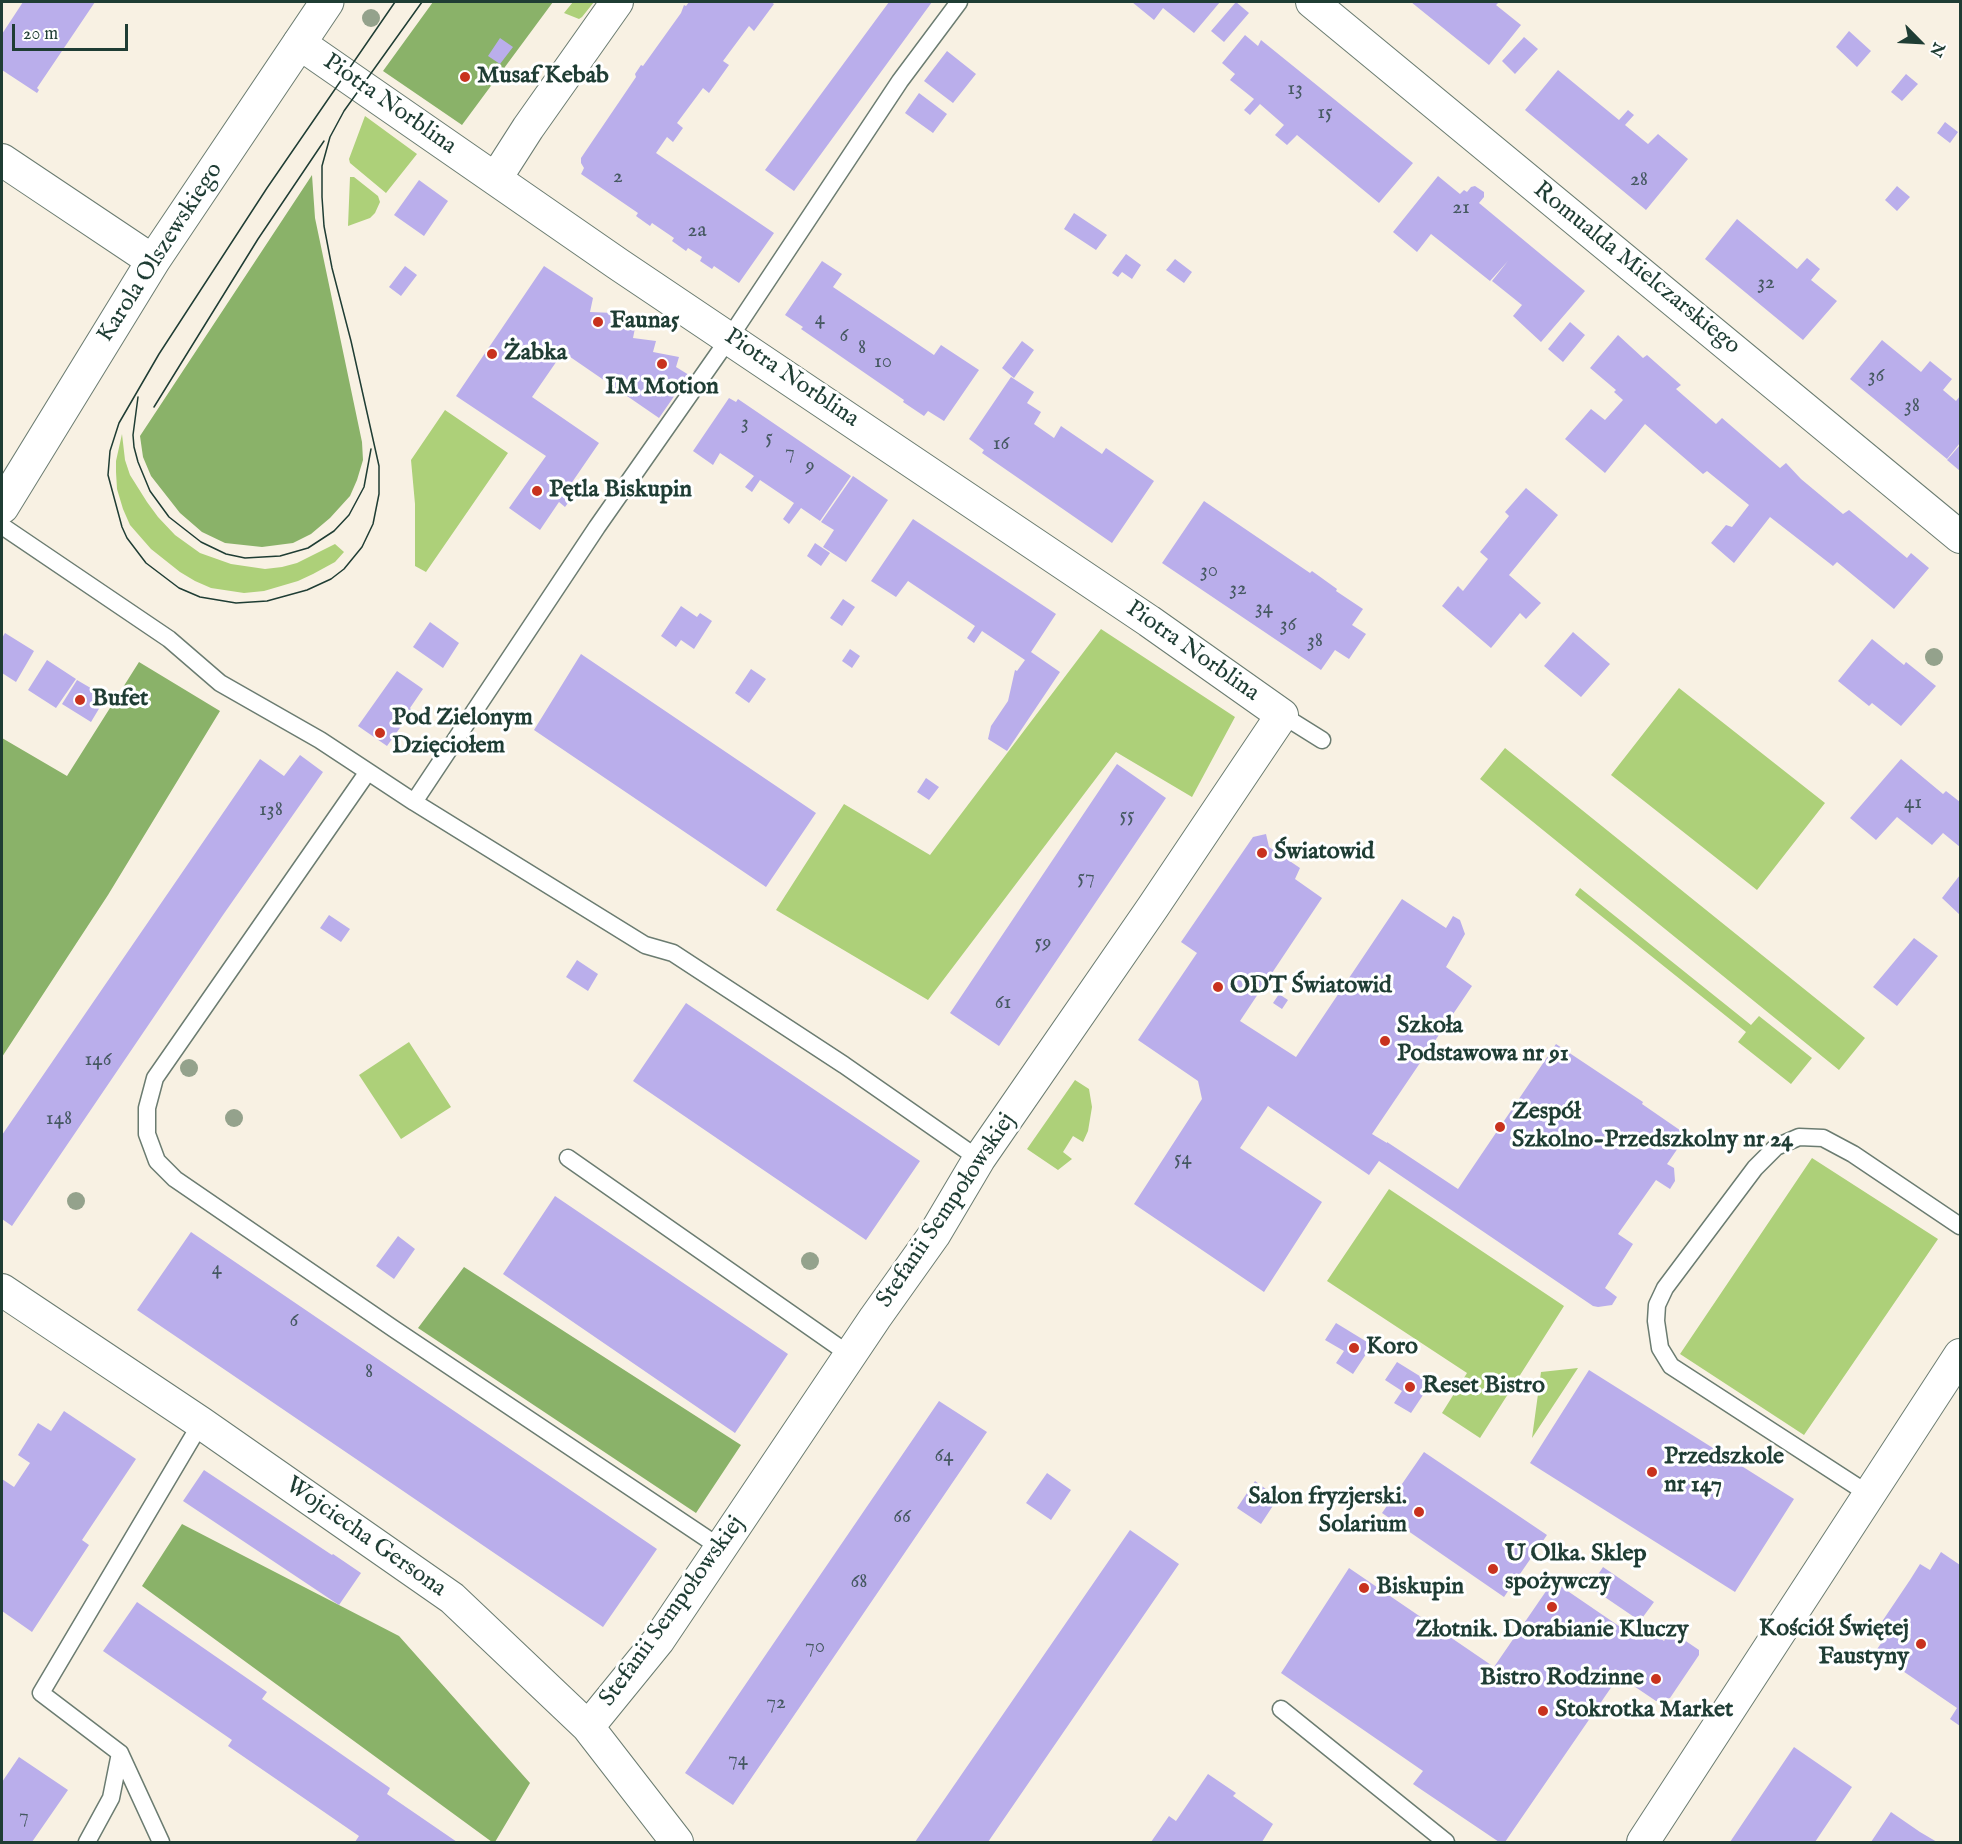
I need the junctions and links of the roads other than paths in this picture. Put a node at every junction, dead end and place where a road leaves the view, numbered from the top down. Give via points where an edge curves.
1 (327, 2) edge
2 (617, 2) edge
3 (959, 2) edge
4 (1312, 2) edge
5 (299, 43) junction
6 (2, 160) edge
7 (496, 178) junction
8 (153, 261) junction
9 (730, 337) junction
10 (2, 507) edge
11 (2, 526) edge
12 (1960, 537) edge
13 (1295, 723) junction
14 (1322, 740) dead end
15 (367, 773) junction
16 (414, 802) junction
17 (568, 1158) dead end
18 (979, 1159) junction
19 (1960, 1226) edge
20 (2, 1290) edge
21 (850, 1355) junction
22 (1960, 1356) edge
23 (201, 1424) junction
24 (1870, 1495) junction
25 (721, 1548) junction
26 (1281, 1708) dead end
27 (588, 1727) junction
28 (120, 1753) junction
29 (87, 1842) edge
30 (161, 1842) edge
31 (677, 1842) edge
32 (1446, 1842) edge
33 (1643, 1842) edge

1 - 5 street, Karola Olszewskiego
2 - 7 street
3 - 9 lane via 900,81
4 - 12 street, Romualda Mielczarskiego
5 - 7 street, Piotra Norblina
5 - 8 street, Karola Olszewskiego
6 - 8 street
7 - 9 street, Piotra Norblina
8 - 10 street, Karola Olszewskiego
9 - 13 street, Piotra Norblina
9 - 16 lane via 597,527
11 - 15 lane via 169,639 220,683 320,740
13 - 14 lane
13 - 18 street, Stefanii Sempołowskiej via 1153,907
15 - 16 lane
15 - 25 lane via 156,1078 147,1108 147,1134 157,1161 175,1179
16 - 18 lane via 645,945 673,953
17 - 21 lane
18 - 21 street, Stefanii Sempołowskiej via 934,1235
19 - 24 lane via 1853,1154 1823,1138 1799,1137 1776,1147 1755,1168 1665,1288 1657,1305 1660,1347 1671,1366
20 - 23 street, Wojciecha Gersona
21 - 25 street, Stefanii Sempołowskiej
22 - 24 street
23 - 27 street, Wojciecha Gersona via 452,1598
23 - 28 lane via 41,1693
24 - 33 street
25 - 27 street, Stefanii Sempołowskiej via 658,1641
26 - 32 lane
27 - 31 street, Wojciecha Gersona
28 - 29 lane via 111,1798
28 - 30 lane

